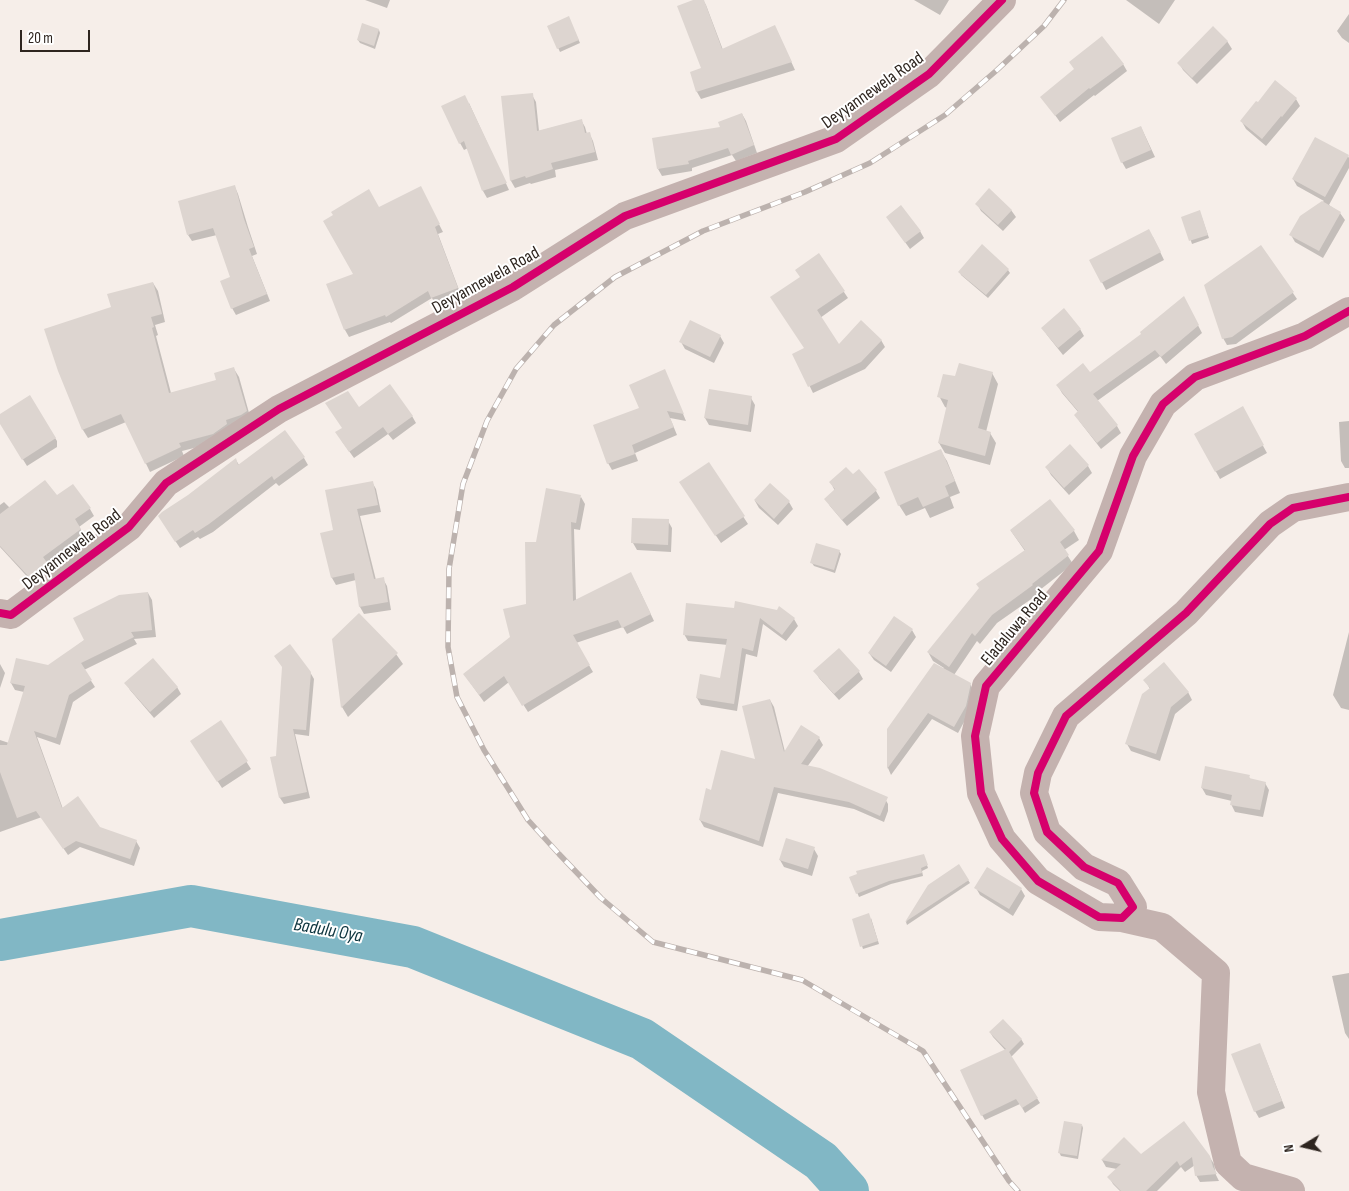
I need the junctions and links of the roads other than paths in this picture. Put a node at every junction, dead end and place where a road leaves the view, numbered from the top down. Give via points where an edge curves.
1 (1002, 0) edge
2 (1349, 310) edge
3 (1349, 496) edge
4 (0, 613) edge
5 (1122, 918) junction
6 (1291, 1191) edge

1 - 4 street, Deyyannewela Road via 929,74 836,138 625,216 513,287 279,409 166,483 129,527 11,615
2 - 5 street, Eladaluwa Road via 1305,336 1195,377 1163,404 1133,456 1099,551 986,686 975,736 982,793 1002,839 1038,881 1099,917
3 - 5 street via 1293,508 1270,524 1186,613 1066,716 1038,773 1034,793 1047,832 1084,867 1118,883 1133,907
5 - 6 street, Eladaluwa Road via 1162,927 1216,973 1211,1092 1228,1163 1242,1177

